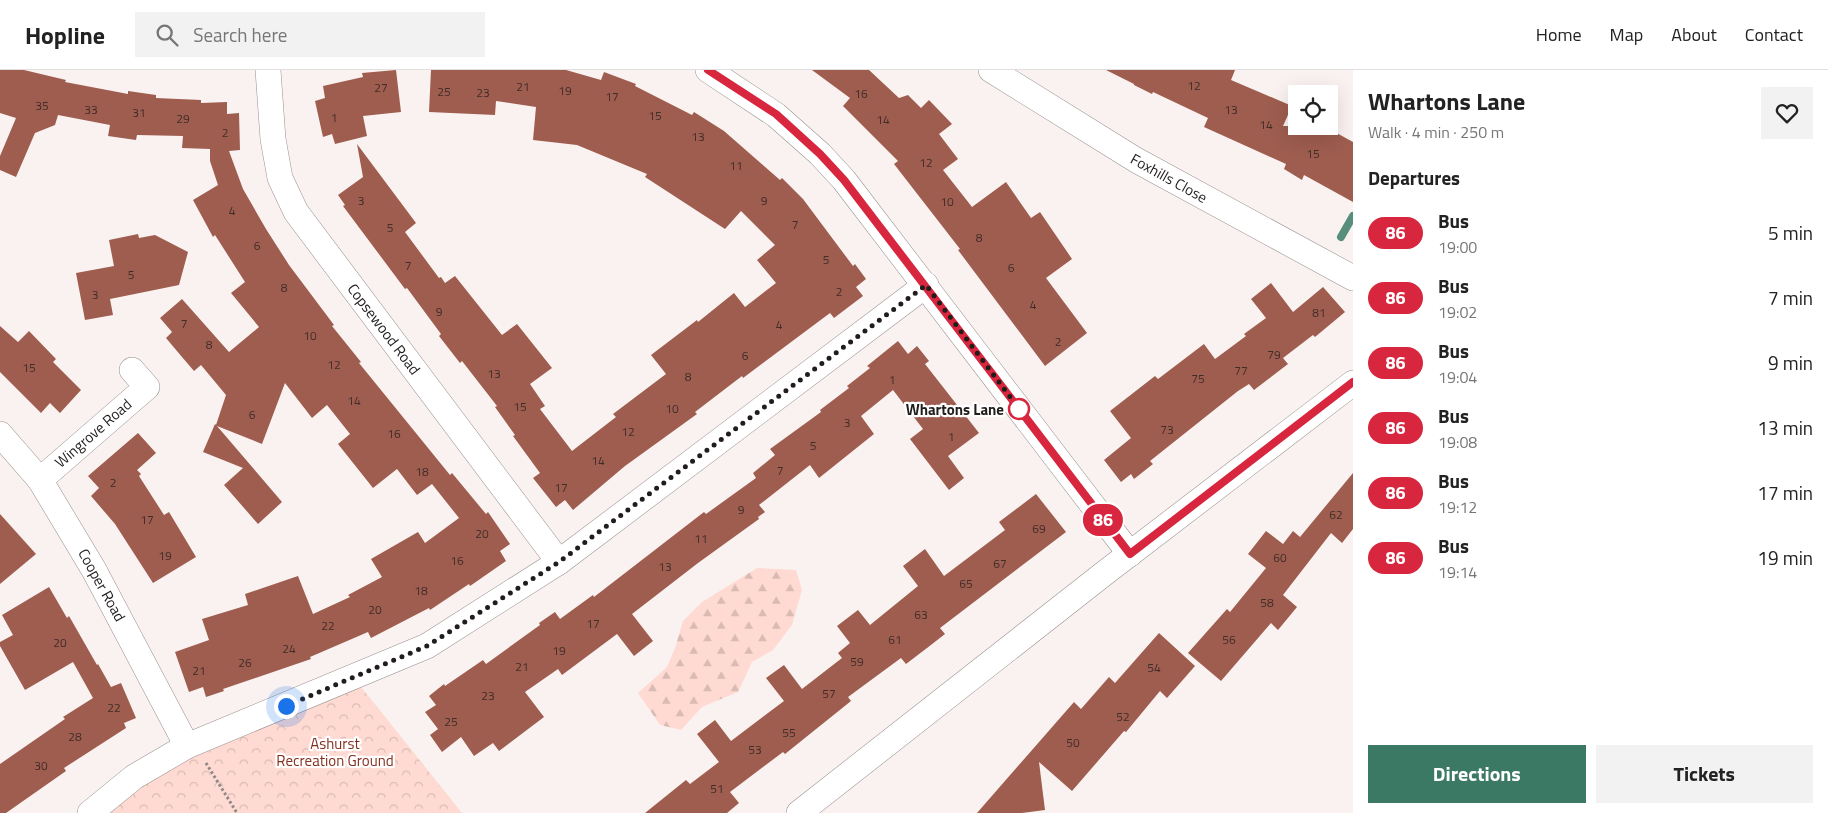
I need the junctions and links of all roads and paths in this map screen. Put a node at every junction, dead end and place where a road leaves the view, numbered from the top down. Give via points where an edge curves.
1 (268, 70) edge
2 (708, 70) edge
3 (991, 70) edge
4 (1353, 278) edge
5 (926, 285) junction
6 (1353, 382) edge
7 (146, 386) dead end
8 (0, 434) edge
9 (40, 480) junction
10 (1130, 554) junction
11 (559, 562) junction
12 (190, 745) junction
13 (90, 813) edge
14 (238, 813) edge
15 (799, 813) edge

1 - 11 street, Copsewood Road via 273,139 280,178 296,212
2 - 5 street via 776,114 820,154
3 - 4 street, Foxhills Close via 1136,160
5 - 10 street
5 - 11 street
6 - 10 street
7 - 9 street, Wingrove Road
8 - 9 street, Cooper Road
9 - 12 street, Cooper Road via 102,583
10 - 15 street
11 - 12 street via 427,646
12 - 13 street via 134,777
12 - 14 path

